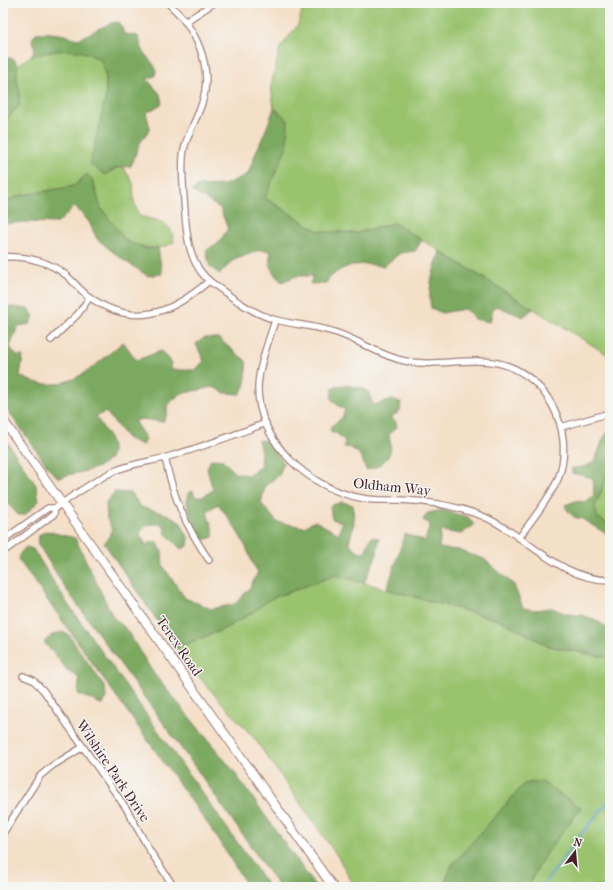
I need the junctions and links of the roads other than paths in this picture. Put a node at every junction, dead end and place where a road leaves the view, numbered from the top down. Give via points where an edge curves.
1 (168, 3) edge
2 (214, 3) edge
3 (185, 22) junction
4 (3, 257) edge
5 (209, 280) junction
6 (90, 297) junction
7 (275, 320) junction
8 (51, 340) dead end
9 (610, 413) edge
10 (3, 420) edge
11 (266, 423) junction
12 (561, 427) junction
13 (166, 458) junction
14 (63, 503) junction
15 (55, 508) junction
16 (519, 538) junction
17 (3, 540) edge
18 (3, 552) edge
19 (209, 560) dead end
20 (610, 580) edge
21 (23, 676) dead end
22 (84, 747) junction
23 (3, 833) edge
24 (174, 887) edge
25 (333, 887) edge

1 - 3 street
2 - 3 street
3 - 5 street via 198,41 206,74 203,100 182,160 187,234 194,258
4 - 6 street via 22,257 48,264
5 - 6 street via 181,303 152,313 118,311
5 - 7 street via 246,306
6 - 8 street via 78,314
7 - 11 street, Oldham Way via 258,386 260,405
7 - 12 street via 337,333 382,354 409,362 478,361 508,366 525,375 545,393
9 - 12 street
10 - 14 main road, Terex Road
11 - 13 street
11 - 16 street, Oldham Way via 278,445 293,463 312,479 336,491 362,498 446,505 485,517
12 - 16 street via 564,454 557,479
13 - 14 street via 131,465 113,472 91,483
13 - 19 street via 172,490 182,515
14 - 15 street
14 - 25 main road, Terex Road
15 - 17 street via 48,508
15 - 18 street via 54,514
16 - 20 street, Oldham Way via 579,575
21 - 22 street, Wilshire Park Drive via 33,680 44,690
22 - 23 street via 40,776
22 - 24 street, Wilshire Park Drive via 126,808

